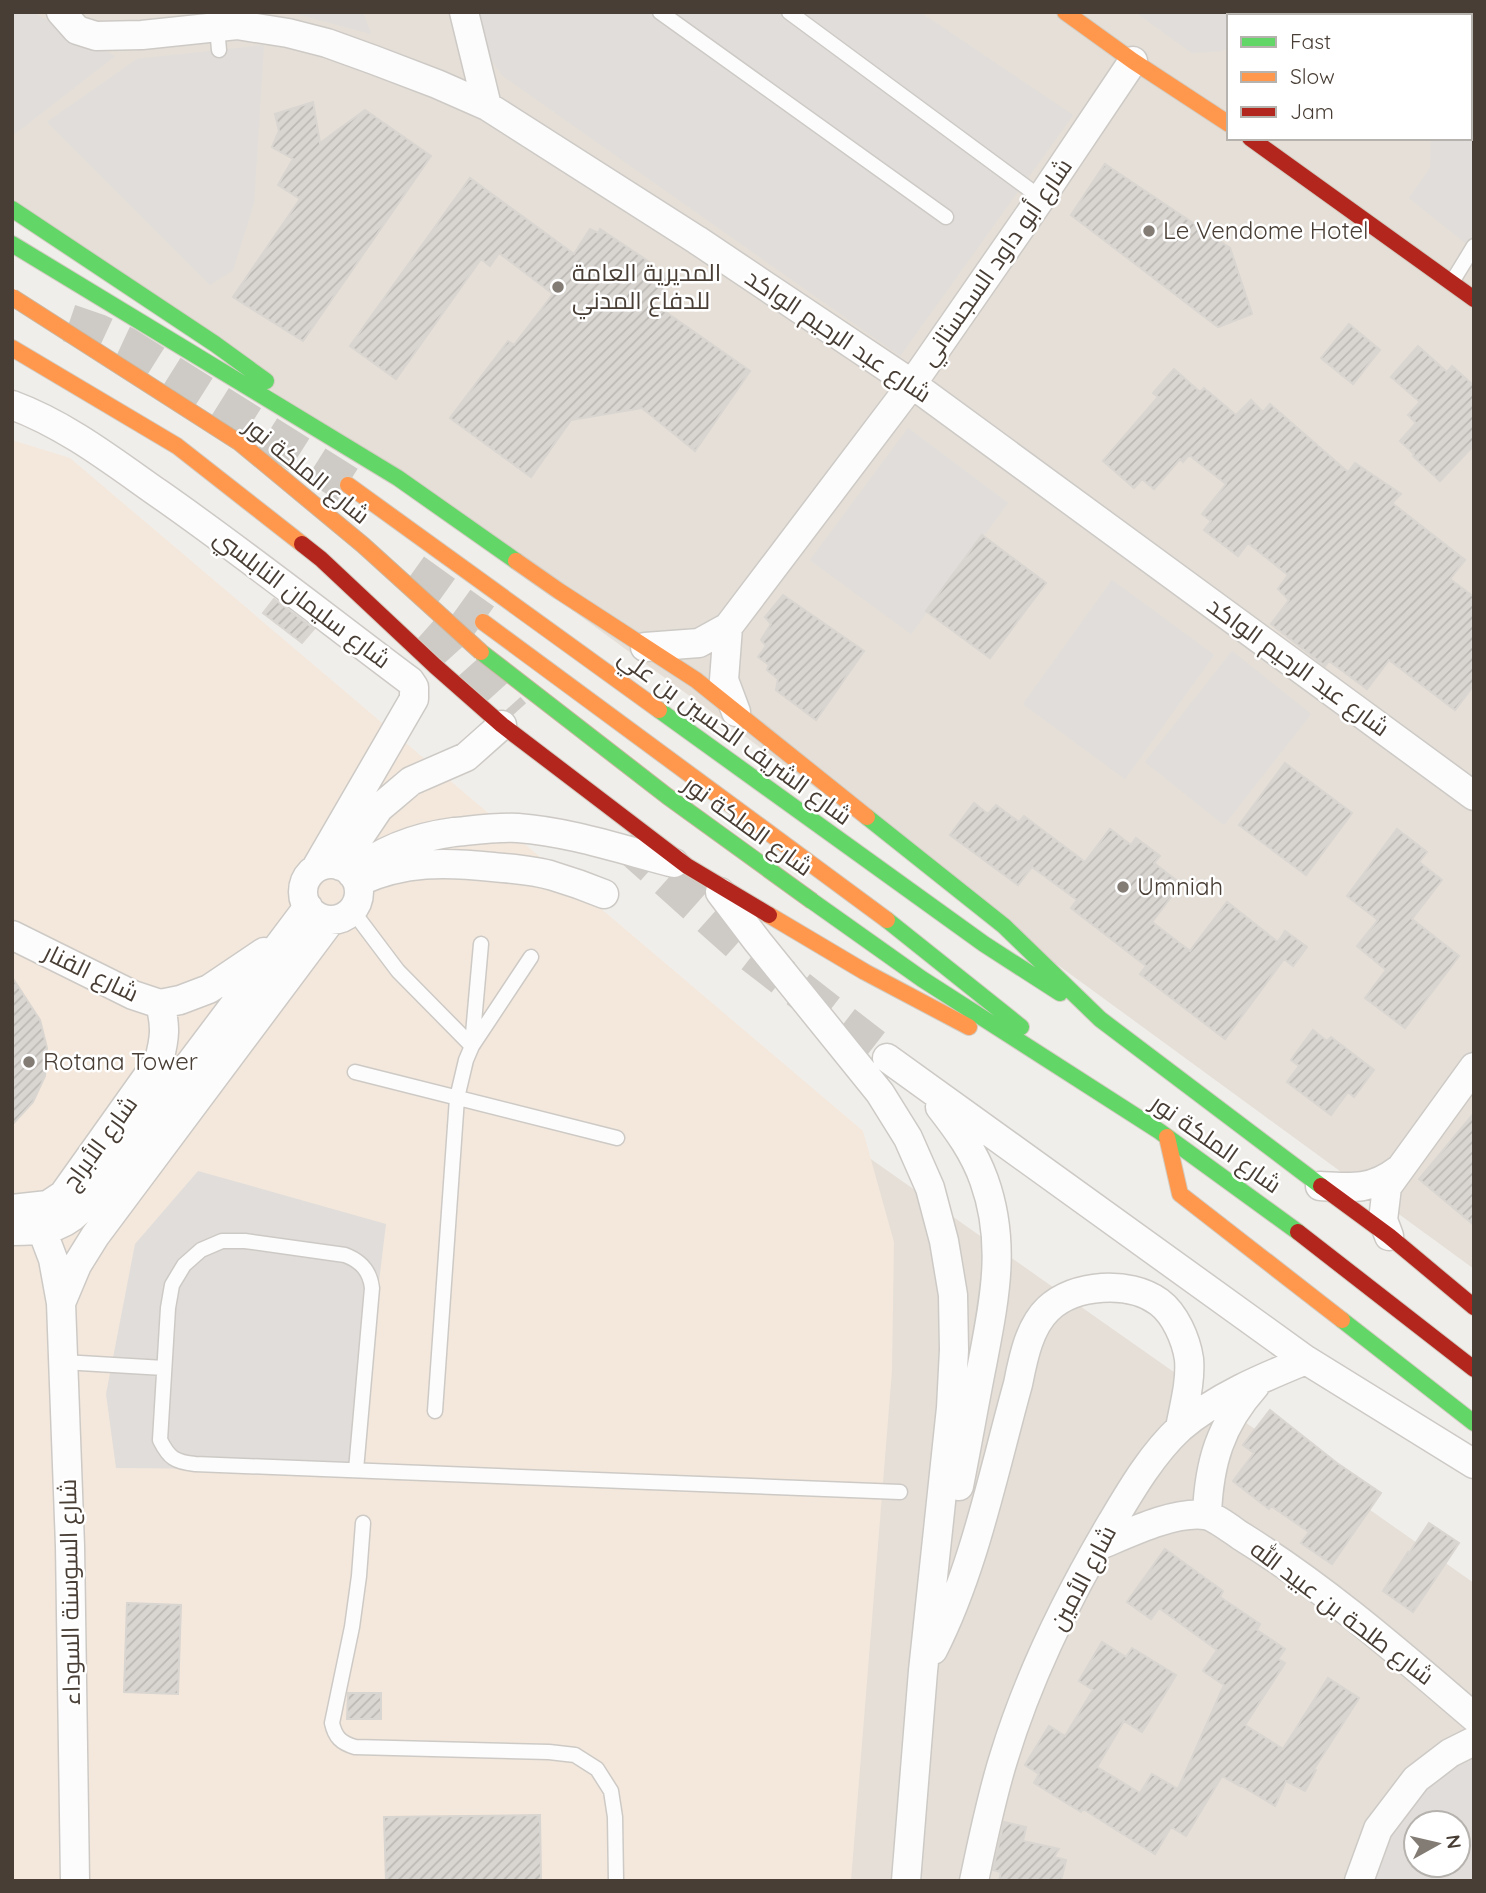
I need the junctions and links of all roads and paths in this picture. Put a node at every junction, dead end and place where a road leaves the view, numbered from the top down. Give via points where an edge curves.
1 (464, 12) edge
2 (660, 12) edge
3 (789, 12) edge
4 (1065, 12) edge
5 (70, 25) edge
6 (1133, 61) junction
7 (487, 106) junction
8 (1227, 123) edge
9 (1259, 141) edge
10 (1041, 198) junction
11 (12, 209) edge
12 (946, 217) dead end
13 (12, 244) edge
14 (1474, 246) edge
15 (1451, 283) junction
16 (12, 297) edge
17 (1474, 299) edge
18 (12, 348) edge
19 (912, 384) junction
20 (12, 405) edge
21 (398, 478) junction
22 (348, 485) tunnel mouth
23 (483, 622) tunnel mouth
24 (728, 627) junction
25 (645, 647) junction
26 (736, 712) junction
27 (502, 725) junction
28 (1474, 796) edge
29 (687, 866) junction
30 (341, 872) junction
31 (715, 884) junction
32 (604, 894) dead end
33 (330, 912) junction
34 (12, 935) edge
35 (281, 940) junction
36 (481, 944) dead end
37 (531, 957) dead end
38 (160, 1004) junction
39 (1100, 1019) junction
40 (472, 1046) junction
41 (1474, 1067) edge
42 (355, 1072) dead end
43 (457, 1098) junction
44 (1117, 1103) junction
45 (617, 1138) dead end
46 (1167, 1138) junction
47 (1398, 1170) junction
48 (1320, 1186) junction
49 (12, 1209) edge
50 (42, 1230) junction
51 (12, 1231) edge
52 (1390, 1236) junction
53 (1474, 1290) edge
54 (61, 1303) junction
55 (1474, 1307) edge
56 (1306, 1360) junction
57 (63, 1362) junction
58 (164, 1368) junction
59 (1474, 1369) edge
60 (1262, 1378) junction
61 (435, 1411) dead end
62 (1474, 1423) edge
63 (1180, 1428) junction
64 (1474, 1464) edge
65 (356, 1470) junction
66 (900, 1492) dead end
67 (1207, 1514) junction
68 (363, 1523) dead end
69 (1098, 1546) junction
70 (923, 1671) junction
71 (1474, 1717) edge
72 (1474, 1741) edge
73 (75, 1881) edge
74 (616, 1881) edge
75 (906, 1881) edge
76 (974, 1881) edge
77 (1359, 1881) edge

1 - 7 street
2 - 12 lane
3 - 10 lane
4 - 6 main road
5 - 7 street, شارع عبد الرحيم الواكد via 96,36 218,39 237,25 263,28 327,43
6 - 8 main road
6 - 10 street, شارع أبو داود السجستاني
7 - 19 street, شارع عبد الرحيم الواكد
9 - 15 main road
10 - 19 street, شارع أبو داود السجستاني
11 - 21 main road via 215,344
13 - 21 main road, شارع الملكة نور
14 - 15 lane
15 - 17 main road
16 - 44 main road, شارع الملكة نور, bridge via 240,443 363,545 486,657 845,926
18 - 27 main road via 177,446 321,559
19 - 24 street, شارع أبو داود السجستاني
19 - 28 street, شارع عبد الرحيم الواكد
20 - 30 street, شارع سليمان النابلسي via 40,415 114,462 410,681 414,699
21 - 25 main road, شارع الملكة نور
22 - 39 main road, شارع الشريف الحسين بن علي via 984,944
23 - 44 main road via 870,906
24 - 25 street via 699,643
24 - 26 street via 724,680
25 - 26 main road, شارع الملكة نور
26 - 39 main road, شارع الملكة نور via 1003,926
27 - 29 main road
27 - 30 street via 466,757 411,781 380,808
29 - 30 street via 547,832 495,828 410,841
29 - 31 main road
30 - 32 street via 468,864 551,875
30 - 33 street via 359,892 357,901
30 - 33 street via 310,874 305,881 304,899
31 - 44 main road via 865,972
31 - 70 street via 880,1093 908,1138 930,1188 953,1295 953,1373
33 - 35 street
33 - 40 lane via 398,971
33 - 54 street, شارع السوسنة السوداء via 95,1236
34 - 38 street, شارع الفنار
35 - 38 street, شارع الفنار via 209,989
35 - 50 street via 79,1211 59,1226
36 - 40 lane
37 - 40 lane
38 - 49 street, شارع الأبراج via 165,1040 159,1060 64,1195 48,1205
39 - 48 main road, شارع الملكة نور
40 - 43 lane
41 - 47 street
42 - 43 lane
43 - 45 lane
43 - 61 lane
44 - 46 main road, شارع الملكة نور
46 - 59 main road, شارع الملكة نور via 1333,1257
46 - 62 main road via 1180,1194
47 - 48 street via 1385,1180 1353,1188
47 - 52 street via 1388,1187 1383,1220
48 - 52 main road, شارع الملكة نور
50 - 51 street
50 - 54 street, شارع السوسنة السوداء
52 - 53 main road
52 - 55 main road, شارع الملكة نور
54 - 57 street, شارع السوسنة السوداء
56 - 60 street, شارع الأمين
56 - 64 street
56 - 70 street via 887,1058 940,1107 968,1143 992,1213 998,1267
57 - 58 lane
57 - 73 street, شارع السوسنة السوداء
58 - 65 lane via 160,1440 167,1454 180,1462
58 - 65 lane via 172,1285 184,1265 201,1250 222,1241 245,1241 354,1258 367,1271 372,1289
60 - 63 street, شارع الأمين
60 - 67 street via 1242,1401 1218,1445 1208,1484
63 - 69 street, شارع الأمين via 1156,1454
63 - 70 street via 1189,1357 1168,1310 1147,1295 1115,1289 1074,1293 1045,1311 1023,1357 966,1568
65 - 66 lane
67 - 69 street via 1149,1525
67 - 71 street, شارع طلحة بن عبيد الله via 1316,1587
68 - 74 lane via 352,1628 332,1723 334,1732 355,1746 575,1755 597,1769 611,1791
69 - 76 street, شارع الأمين via 1026,1693 1003,1758
70 - 75 street
72 - 77 street via 1450,1752 1416,1779 1378,1829

